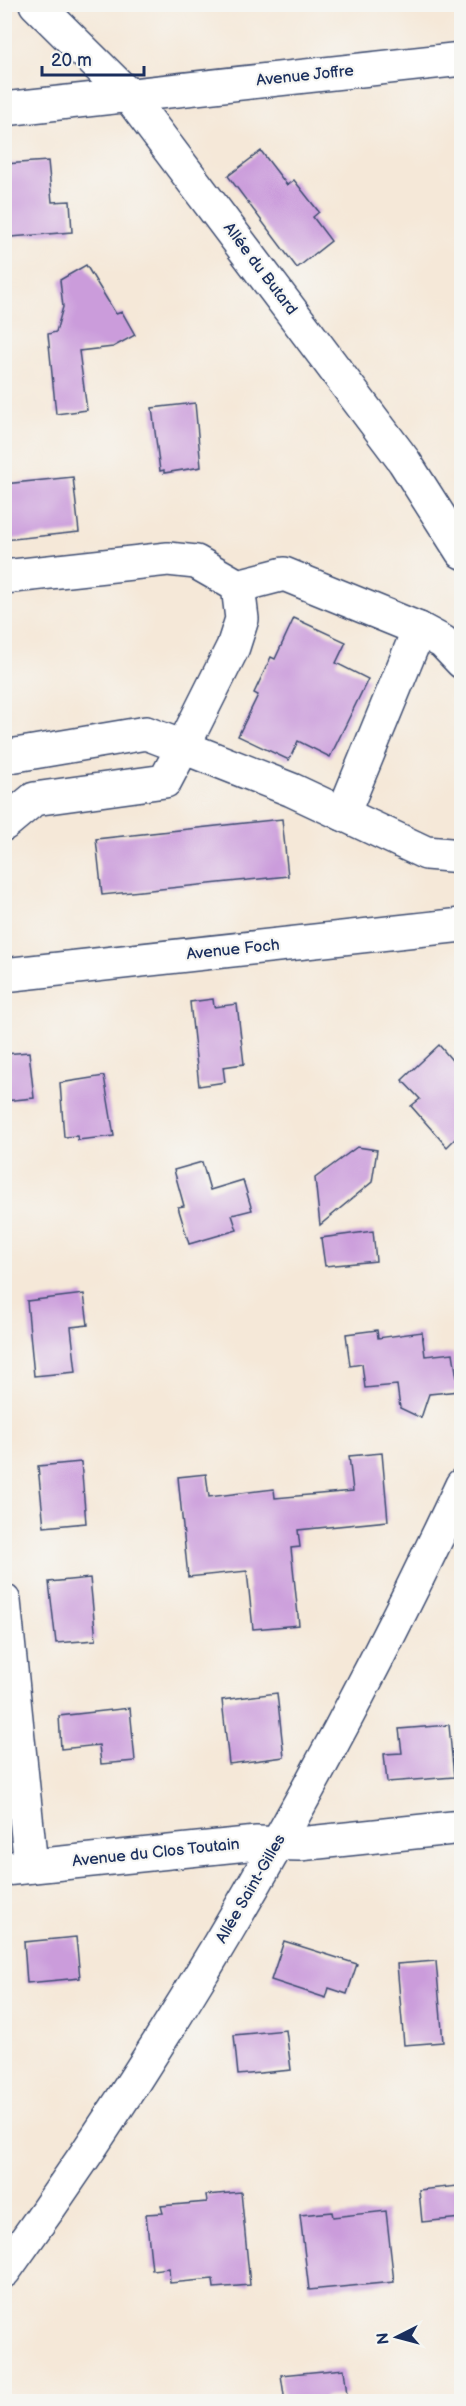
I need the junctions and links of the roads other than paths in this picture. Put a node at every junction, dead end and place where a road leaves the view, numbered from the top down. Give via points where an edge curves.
1 (36, 4) edge
2 (462, 59) edge
3 (129, 96) junction
4 (4, 109) edge
5 (462, 552) edge
6 (4, 577) edge
7 (238, 586) junction
8 (419, 629) junction
9 (462, 662) edge
10 (183, 747) junction
11 (4, 757) edge
12 (343, 814) junction
13 (4, 824) edge
14 (462, 856) edge
15 (462, 926) edge
16 (5, 973) edge
17 (462, 1485) edge
18 (4, 1601) edge
19 (462, 1827) edge
20 (279, 1843) junction
21 (17, 1867) edge
22 (4, 2271) edge

1 - 3 street, Allée du Butard
2 - 3 street, Avenue Joffre
3 - 4 street, Avenue Joffre
3 - 5 street, Allée du Butard via 404,461
6 - 7 street via 168,559 196,562
7 - 8 street via 284,574
7 - 10 street via 242,619 233,647
8 - 9 street via 443,642
8 - 12 street
10 - 11 street via 146,733
10 - 12 street
10 - 13 street via 165,781 34,800
12 - 14 street via 426,852
15 - 16 street, Avenue Foch
17 - 20 street, Allée Saint-Gilles via 411,1593
18 - 21 street, Avenue du Clos Toutain
19 - 20 street, Avenue du Clos Toutain
20 - 21 street, Avenue du Clos Toutain
20 - 22 street, Allée Saint-Gilles via 156,2050

